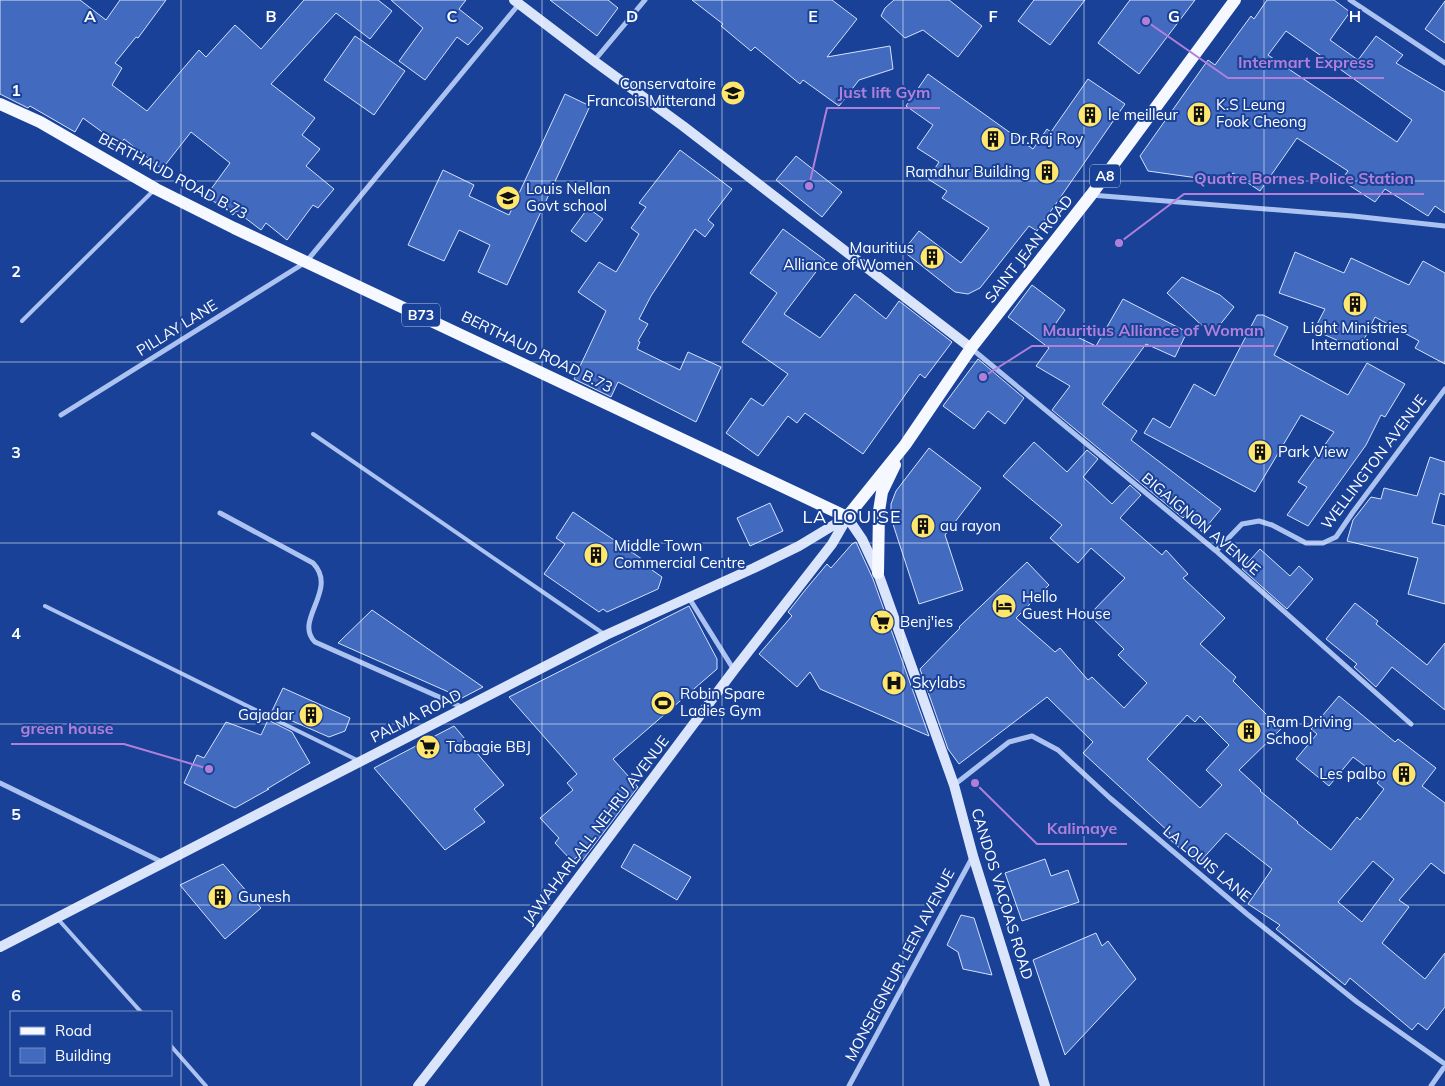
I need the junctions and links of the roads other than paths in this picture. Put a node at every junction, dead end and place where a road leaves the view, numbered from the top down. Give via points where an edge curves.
1 (645, 0) edge
2 (1235, 0) edge
3 (1350, 0) edge
4 (517, 2) edge
5 (594, 61) junction
6 (1445, 63) edge
7 (0, 104) edge
8 (156, 189) junction
9 (1091, 195) junction
10 (1445, 226) edge
11 (306, 262) junction
12 (22, 321) dead end
13 (971, 348) junction
14 (1445, 389) edge
15 (61, 415) dead end
16 (314, 434) dead end
17 (905, 445) junction
18 (220, 513) dead end
19 (848, 517) junction
20 (1216, 551) junction
21 (878, 573) junction
22 (689, 597) junction
23 (45, 606) dead end
24 (606, 635) junction
25 (734, 670) junction
26 (465, 708) junction
27 (1411, 724) dead end
28 (361, 762) junction
29 (0, 784) edge
30 (954, 785) junction
31 (973, 856) junction
32 (165, 863) junction
33 (57, 918) junction
34 (0, 947) edge
35 (140, 1011) edge
36 (172, 1047) edge
37 (1445, 1065) edge
38 (206, 1086) edge
39 (418, 1086) edge
40 (849, 1086) edge
41 (1045, 1086) edge
42 (1431, 1086) edge

1 - 5 street
2 - 9 main road, SAINT JEAN ROAD / A8
3 - 6 street
4 - 5 main road
4 - 11 street, PILLAY LANE
5 - 13 main road
7 - 8 main road, BERTHAUD ROAD B.73 / B73 via 40,122
8 - 11 main road, BERTHAUD ROAD B.73 / B73
8 - 12 lane
9 - 10 street
9 - 13 main road, SAINT JEAN ROAD / A8
11 - 15 street, PILLAY LANE
11 - 19 main road, BERTHAUD ROAD B.73 / B73
13 - 17 main road, SAINT JEAN ROAD / A8
13 - 20 street, BIGAIGNON AVENUE
14 - 20 street, WELLINGTON AVENUE via 1336,537 1323,543 1306,543 1272,524 1259,521 1242,524
16 - 24 lane
17 - 19 main road, SAINT JEAN ROAD / A8
17 - 21 main road via 882,492
18 - 26 street via 319,570 322,586 309,623 315,642
19 - 21 main road, CANDOS VACOAS ROAD
19 - 22 main road, PALMA ROAD via 799,546
19 - 25 main road, JAWAHARLALL NEHRU AVENUE via 832,544
20 - 27 street, BIGAIGNON AVENUE
21 - 30 main road, CANDOS VACOAS ROAD
22 - 24 main road, PALMA ROAD
22 - 25 street
23 - 28 lane
24 - 26 main road, PALMA ROAD
25 - 39 main road, JAWAHARLALL NEHRU AVENUE
26 - 28 main road, PALMA ROAD
28 - 32 main road, PALMA ROAD
29 - 32 street
30 - 31 main road, CANDOS VACOAS ROAD
30 - 37 street, LA LOUIS LANE via 1008,742 1032,736 1058,750 1247,914 1356,1002
31 - 40 street, MONSEIGNEUR LEEN AVENUE
31 - 41 main road, CANDOS VACOAS ROAD
32 - 33 main road, PALMA ROAD
33 - 34 main road, PALMA ROAD
33 - 35 lane
36 - 38 lane
37 - 42 street

